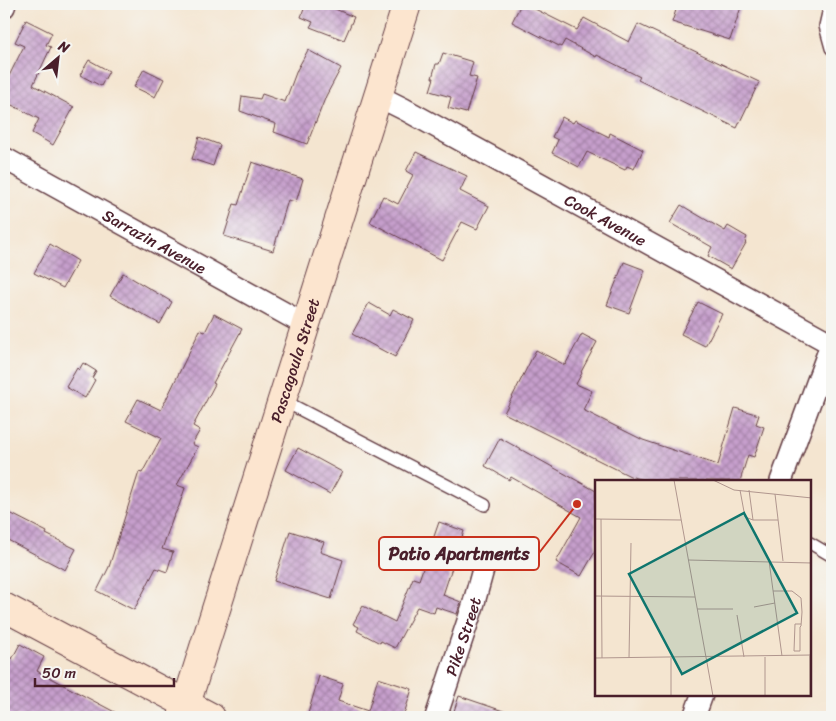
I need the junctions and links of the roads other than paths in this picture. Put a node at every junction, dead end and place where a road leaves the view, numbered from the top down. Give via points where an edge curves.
1 (407, 4) edge
2 (830, 4) edge
3 (832, 49) edge
4 (378, 96) junction
5 (4, 158) edge
6 (306, 325) junction
7 (832, 344) edge
8 (282, 400) junction
9 (781, 480) edge
10 (485, 505) dead end
11 (811, 544) edge
12 (487, 555) dead end
13 (832, 556) edge
14 (4, 607) edge
15 (702, 696) edge
16 (184, 711) edge
17 (211, 717) edge
18 (436, 717) edge
19 (694, 717) edge

1 - 4 street, Pascagoula Street
2 - 3 lane via 825,26
4 - 6 street, Pascagoula Street
4 - 7 street, Cook Avenue
5 - 6 street, Sarrazin Avenue
6 - 8 street, Pascagoula Street
7 - 9 street
8 - 10 lane
8 - 16 street, Pascagoula Street
11 - 13 lane
12 - 18 street, Pike Street
14 - 16 street
15 - 19 street
16 - 17 street

